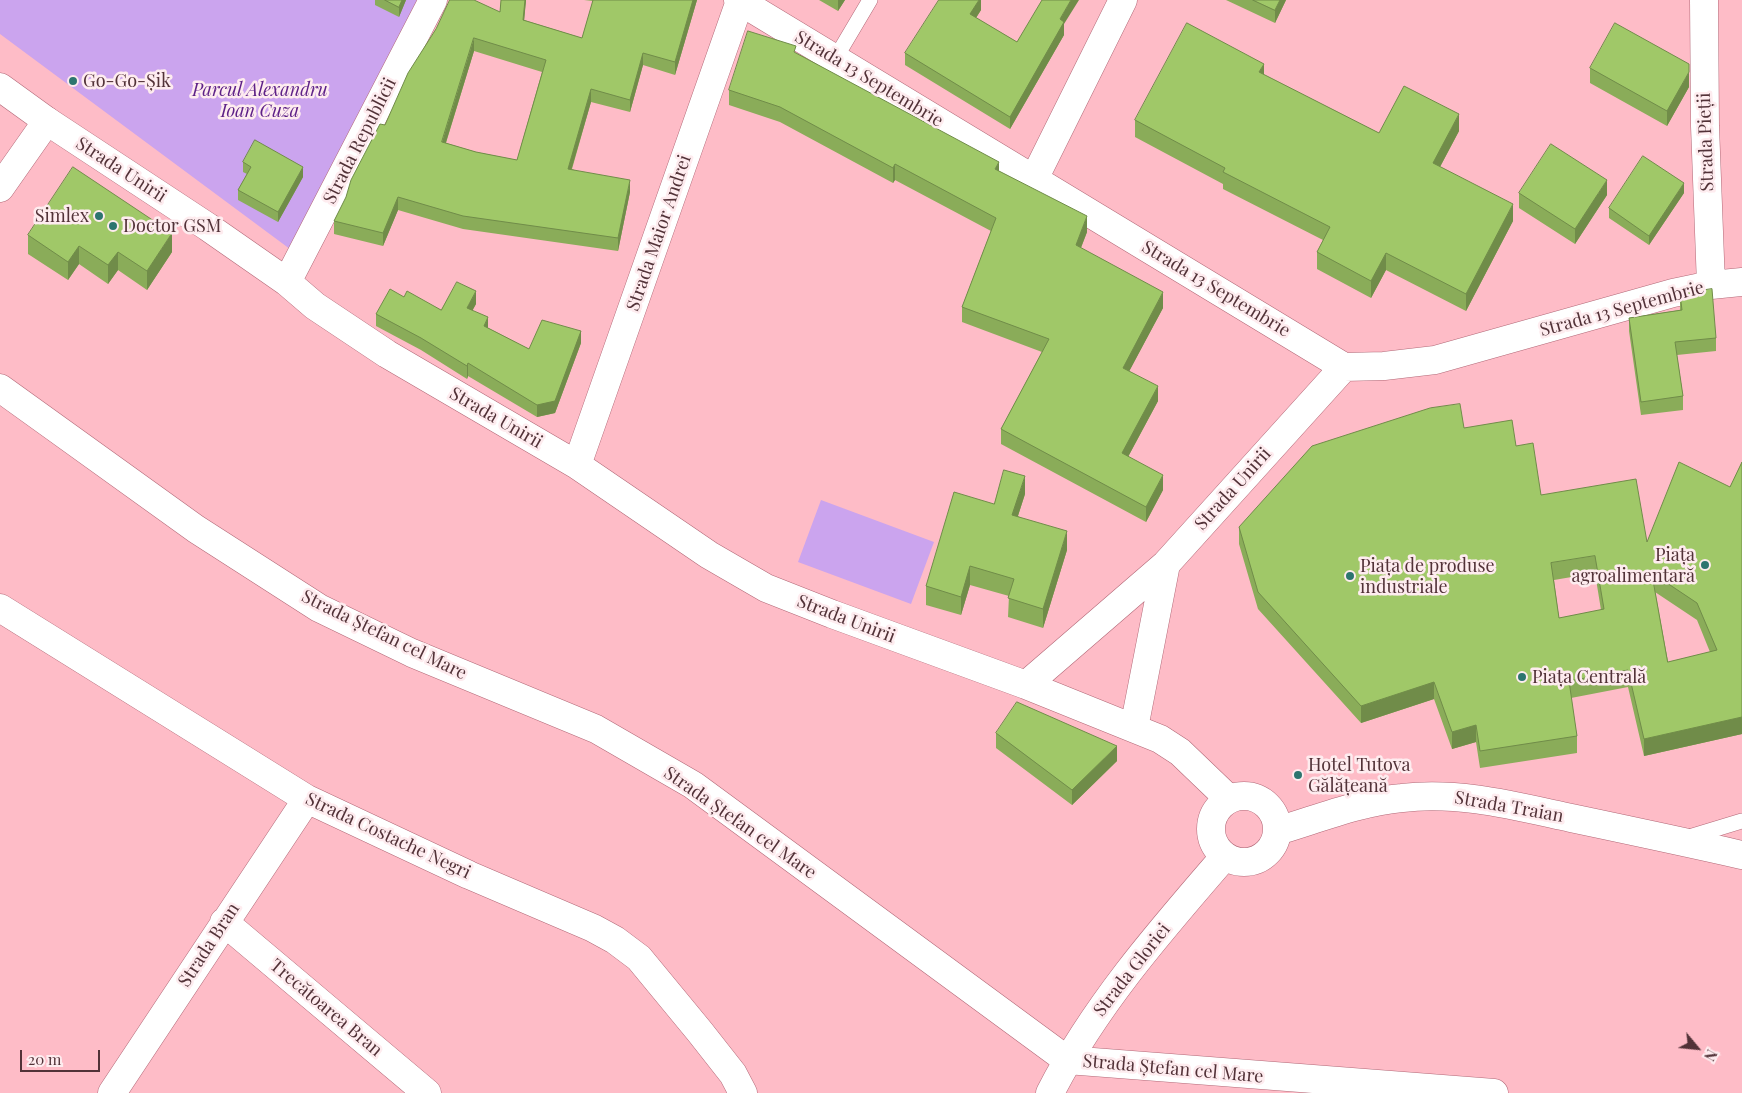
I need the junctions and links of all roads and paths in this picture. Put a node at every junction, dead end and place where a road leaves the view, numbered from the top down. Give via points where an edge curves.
1 (432, 0) edge
2 (870, 0) edge
3 (1123, 0) edge
4 (1704, 0) edge
5 (739, 1) edge
6 (835, 59) junction
7 (0, 87) edge
8 (47, 121) junction
9 (1034, 179) junction
10 (0, 188) edge
11 (287, 282) junction
12 (1742, 282) edge
13 (1711, 285) junction
14 (1344, 367) junction
15 (0, 388) edge
16 (577, 465) junction
17 (1166, 564) junction
18 (0, 608) edge
19 (1026, 685) junction
20 (1134, 728) junction
21 (307, 799) junction
22 (1229, 799) junction
23 (1742, 821) edge
24 (1277, 831) junction
25 (1678, 841) junction
26 (1742, 854) edge
27 (1225, 856) junction
28 (224, 922) junction
29 (1067, 1060) junction
30 (112, 1093) edge
31 (427, 1093) edge
32 (743, 1093) edge
33 (1050, 1093) edge
34 (1494, 1093) edge

1 - 11 street, Strada Republicii
2 - 6 lane
3 - 9 street
4 - 13 street, Strada Pieții
5 - 6 street, Strada 13 Septembrie
5 - 16 street, Strada Maior Andrei
6 - 9 street, Strada 13 Septembrie
7 - 8 street, Strada Unirii
8 - 10 street
8 - 11 street, Strada Unirii
9 - 14 street, Strada 13 Septembrie
11 - 16 street, Strada Unirii via 315,306 387,354
12 - 13 street, Strada 13 Septembrie
13 - 14 street, Strada 13 Septembrie via 1435,360
14 - 17 street, Strada Unirii
15 - 29 street, Strada Ștefan cel Mare via 196,529 319,608 412,653 596,729 693,785
16 - 19 street, Strada Unirii via 709,554 766,588
17 - 19 street, Strada Unirii
17 - 20 street
18 - 21 street, Strada Costache Negri
19 - 20 street, Strada Unirii
20 - 22 street, Strada Unirii via 1180,752
21 - 28 street, Strada Bran
21 - 32 street, Strada Costache Negri via 616,940 657,980 732,1074
22 - 24 street via 1238,796 1258,798 1272,812
22 - 27 street via 1213,816 1211,827 1212,838
23 - 25 lane
24 - 25 street, Strada Traian via 1372,803 1431,796 1512,805
24 - 27 street via 1274,842 1258,858 1236,861
25 - 26 street, Strada Traian
27 - 29 street, Strada Gloriei via 1115,989
28 - 30 street, Strada Bran
28 - 31 street, Trecătoarea Bran
29 - 33 street, Strada Gloriei
29 - 34 street, Strada Ștefan cel Mare

